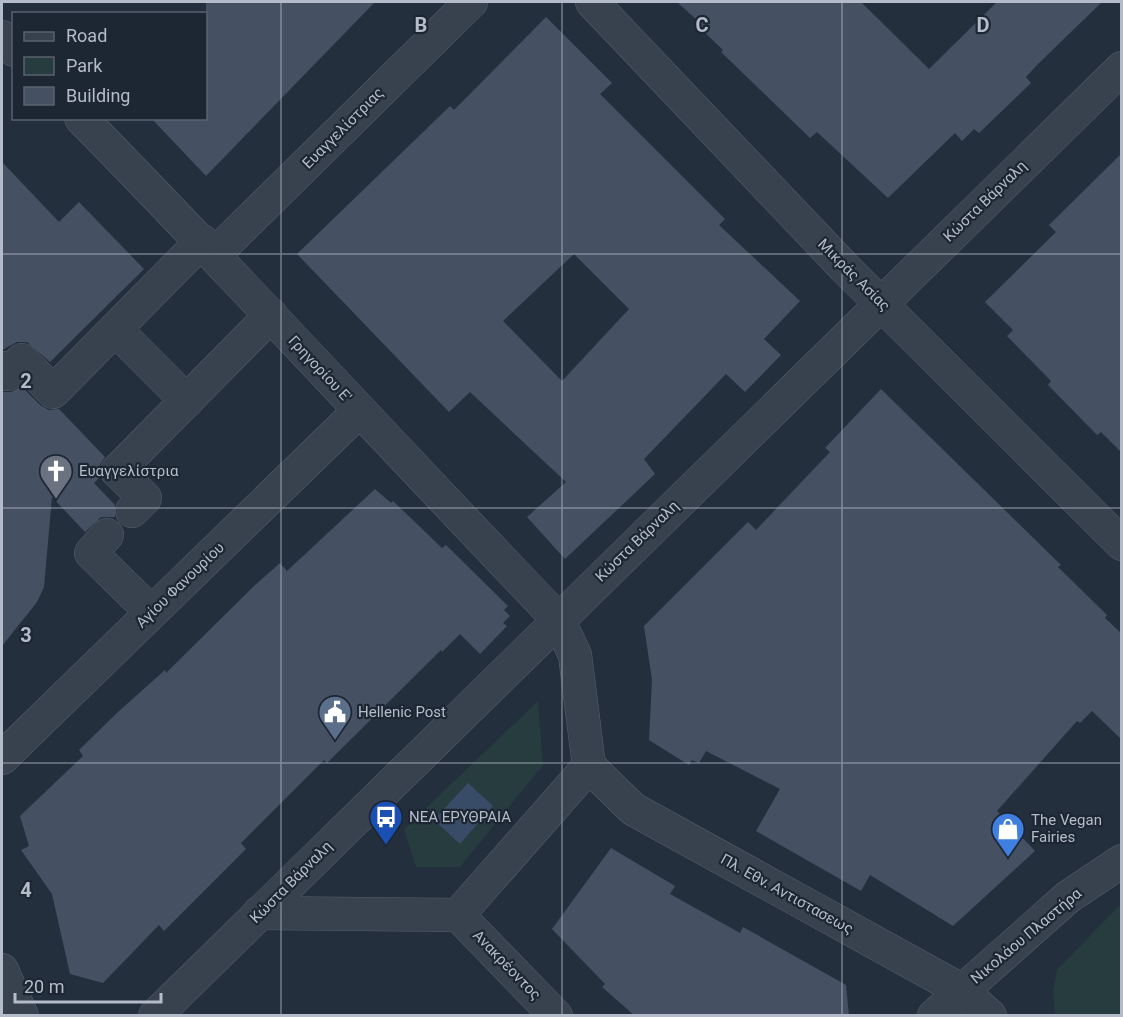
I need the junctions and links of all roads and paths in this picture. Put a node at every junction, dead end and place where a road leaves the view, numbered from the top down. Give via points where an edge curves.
1 (471, 2) edge
2 (592, 2) edge
3 (1122, 68) edge
4 (83, 120) edge
5 (208, 248) junction
6 (880, 302) junction
7 (271, 315) junction
8 (115, 329) junction
9 (2, 368) edge
10 (187, 401) junction
11 (359, 411) junction
12 (132, 510) dead end
13 (107, 535) dead end
14 (1122, 544) edge
15 (151, 612) junction
16 (558, 619) junction
17 (2, 758) edge
18 (588, 766) junction
19 (1122, 861) edge
20 (259, 913) junction
21 (458, 915) junction
22 (2, 970) edge
23 (961, 990) junction
24 (22, 1016) edge
25 (154, 1016) edge
26 (556, 1016) edge
27 (934, 1016) edge
28 (990, 1016) edge

1 - 5 street, Ευαγγελίστριας
2 - 6 street, Μικράς Ασίας
3 - 6 street, Κώστα Βάρναλη
4 - 5 street, Γρηγορίου Ε'
5 - 7 street, Γρηγορίου Ε'
5 - 8 street, Ευαγγελίστριας
6 - 14 street, Μικράς Ασίας
6 - 16 street, Κώστα Βάρναλη
7 - 10 street
7 - 11 street, Γρηγορίου Ε'
8 - 9 street, Ευαγγελίστριας via 53,392 22,360 7,374
8 - 10 street
10 - 12 street via 117,471 145,498
11 - 15 street, Αγίου Φανουρίου
11 - 16 street, Γρηγορίου Ε'
13 - 15 street via 91,553
15 - 17 street, Αγίου Φανουρίου
16 - 18 street, Γρηγορίου Ε' via 575,655
16 - 20 street, Κώστα Βάρναλη
18 - 21 street
18 - 23 street, Πλ. Εθν. Αντιστασεως via 633,809
19 - 23 street, Νικολάου Πλαστήρα via 1068,897
20 - 21 street
20 - 25 street, Κώστα Βάρναλη
21 - 26 street, Ανακρέοντος
22 - 24 street
23 - 27 street, Νικολάου Πλαστήρα
23 - 28 street, Πλ. Εθν. Αντιστασεως

